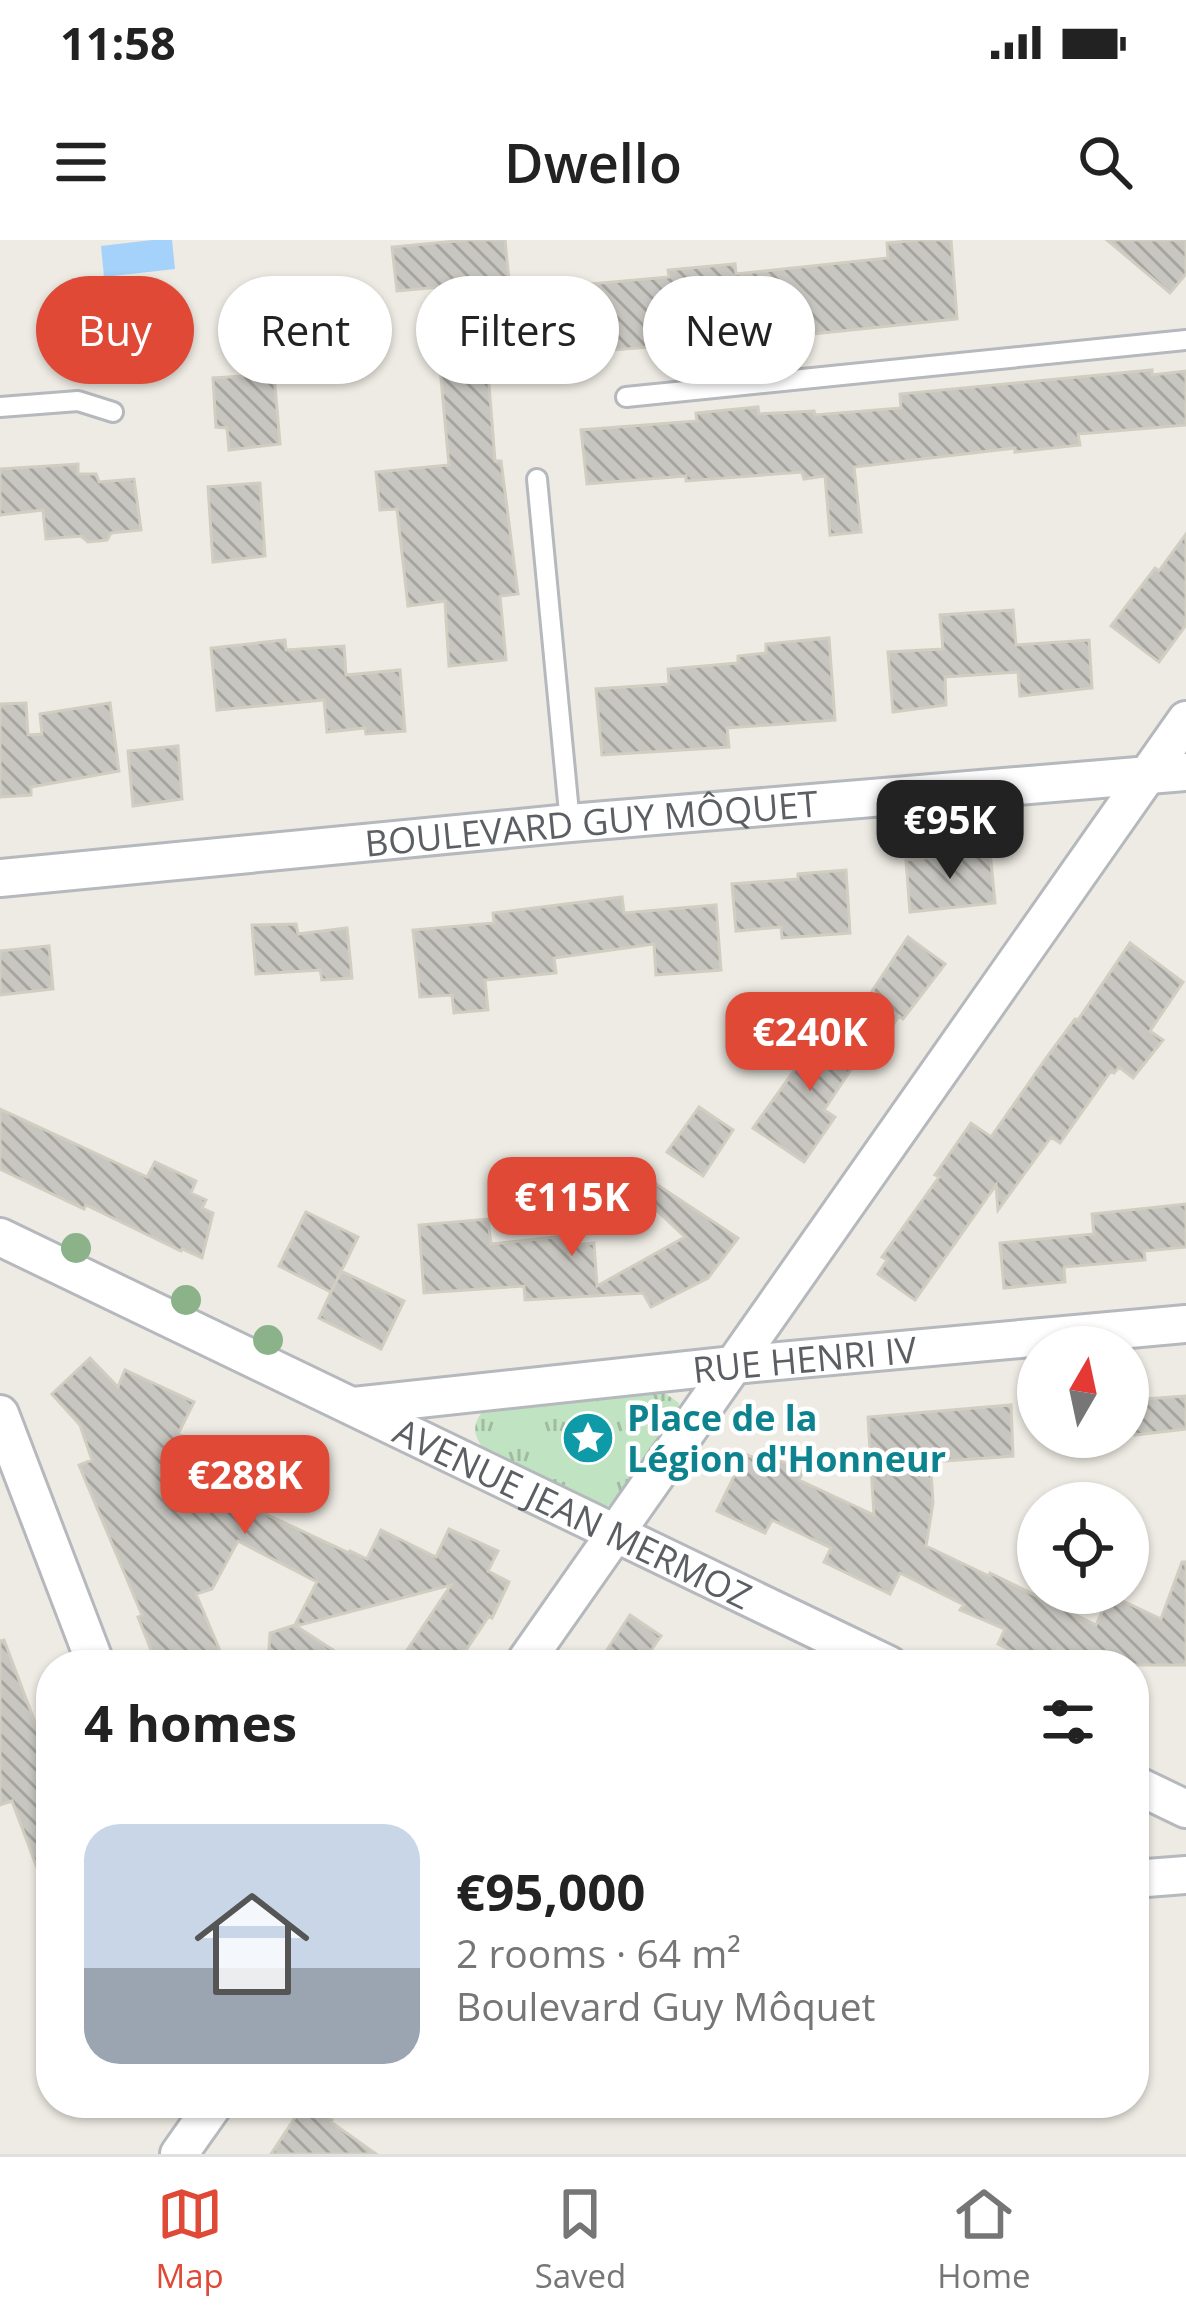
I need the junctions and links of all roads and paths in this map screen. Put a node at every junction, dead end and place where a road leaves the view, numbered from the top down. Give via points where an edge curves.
1 (1186, 340) edge
2 (626, 397) dead end
3 (0, 407) edge
4 (113, 412) dead end
5 (537, 479) dead end
6 (1186, 720) edge
7 (1186, 772) edge
8 (1146, 776) junction
9 (571, 824) junction
10 (0, 878) edge
11 (0, 1237) edge
12 (1186, 1324) edge
13 (734, 1365) junction
14 (353, 1406) junction
15 (0, 1414) edge
16 (615, 1532) junction
17 (90, 1650) edge
18 (534, 1650) edge
19 (858, 1650) edge
20 (1149, 1791) edge
21 (1186, 1809) edge
22 (1186, 1875) edge
23 (1149, 1878) edge
24 (204, 2118) edge
25 (179, 2154) edge

1 - 2 lane
3 - 4 lane via 78,400
5 - 9 lane
6 - 8 street
7 - 8 street, BOULEVARD GUY MÔQUET
8 - 9 street, BOULEVARD GUY MÔQUET
8 - 13 street
9 - 10 street, BOULEVARD GUY MÔQUET
11 - 14 street, AVENUE JEAN MERMOZ
12 - 13 street, RUE HENRI IV
13 - 14 street, RUE HENRI IV
13 - 16 street
14 - 16 street, AVENUE JEAN MERMOZ
15 - 17 street
16 - 18 street
16 - 19 street, AVENUE JEAN MERMOZ
20 - 21 street
22 - 23 street
24 - 25 street

